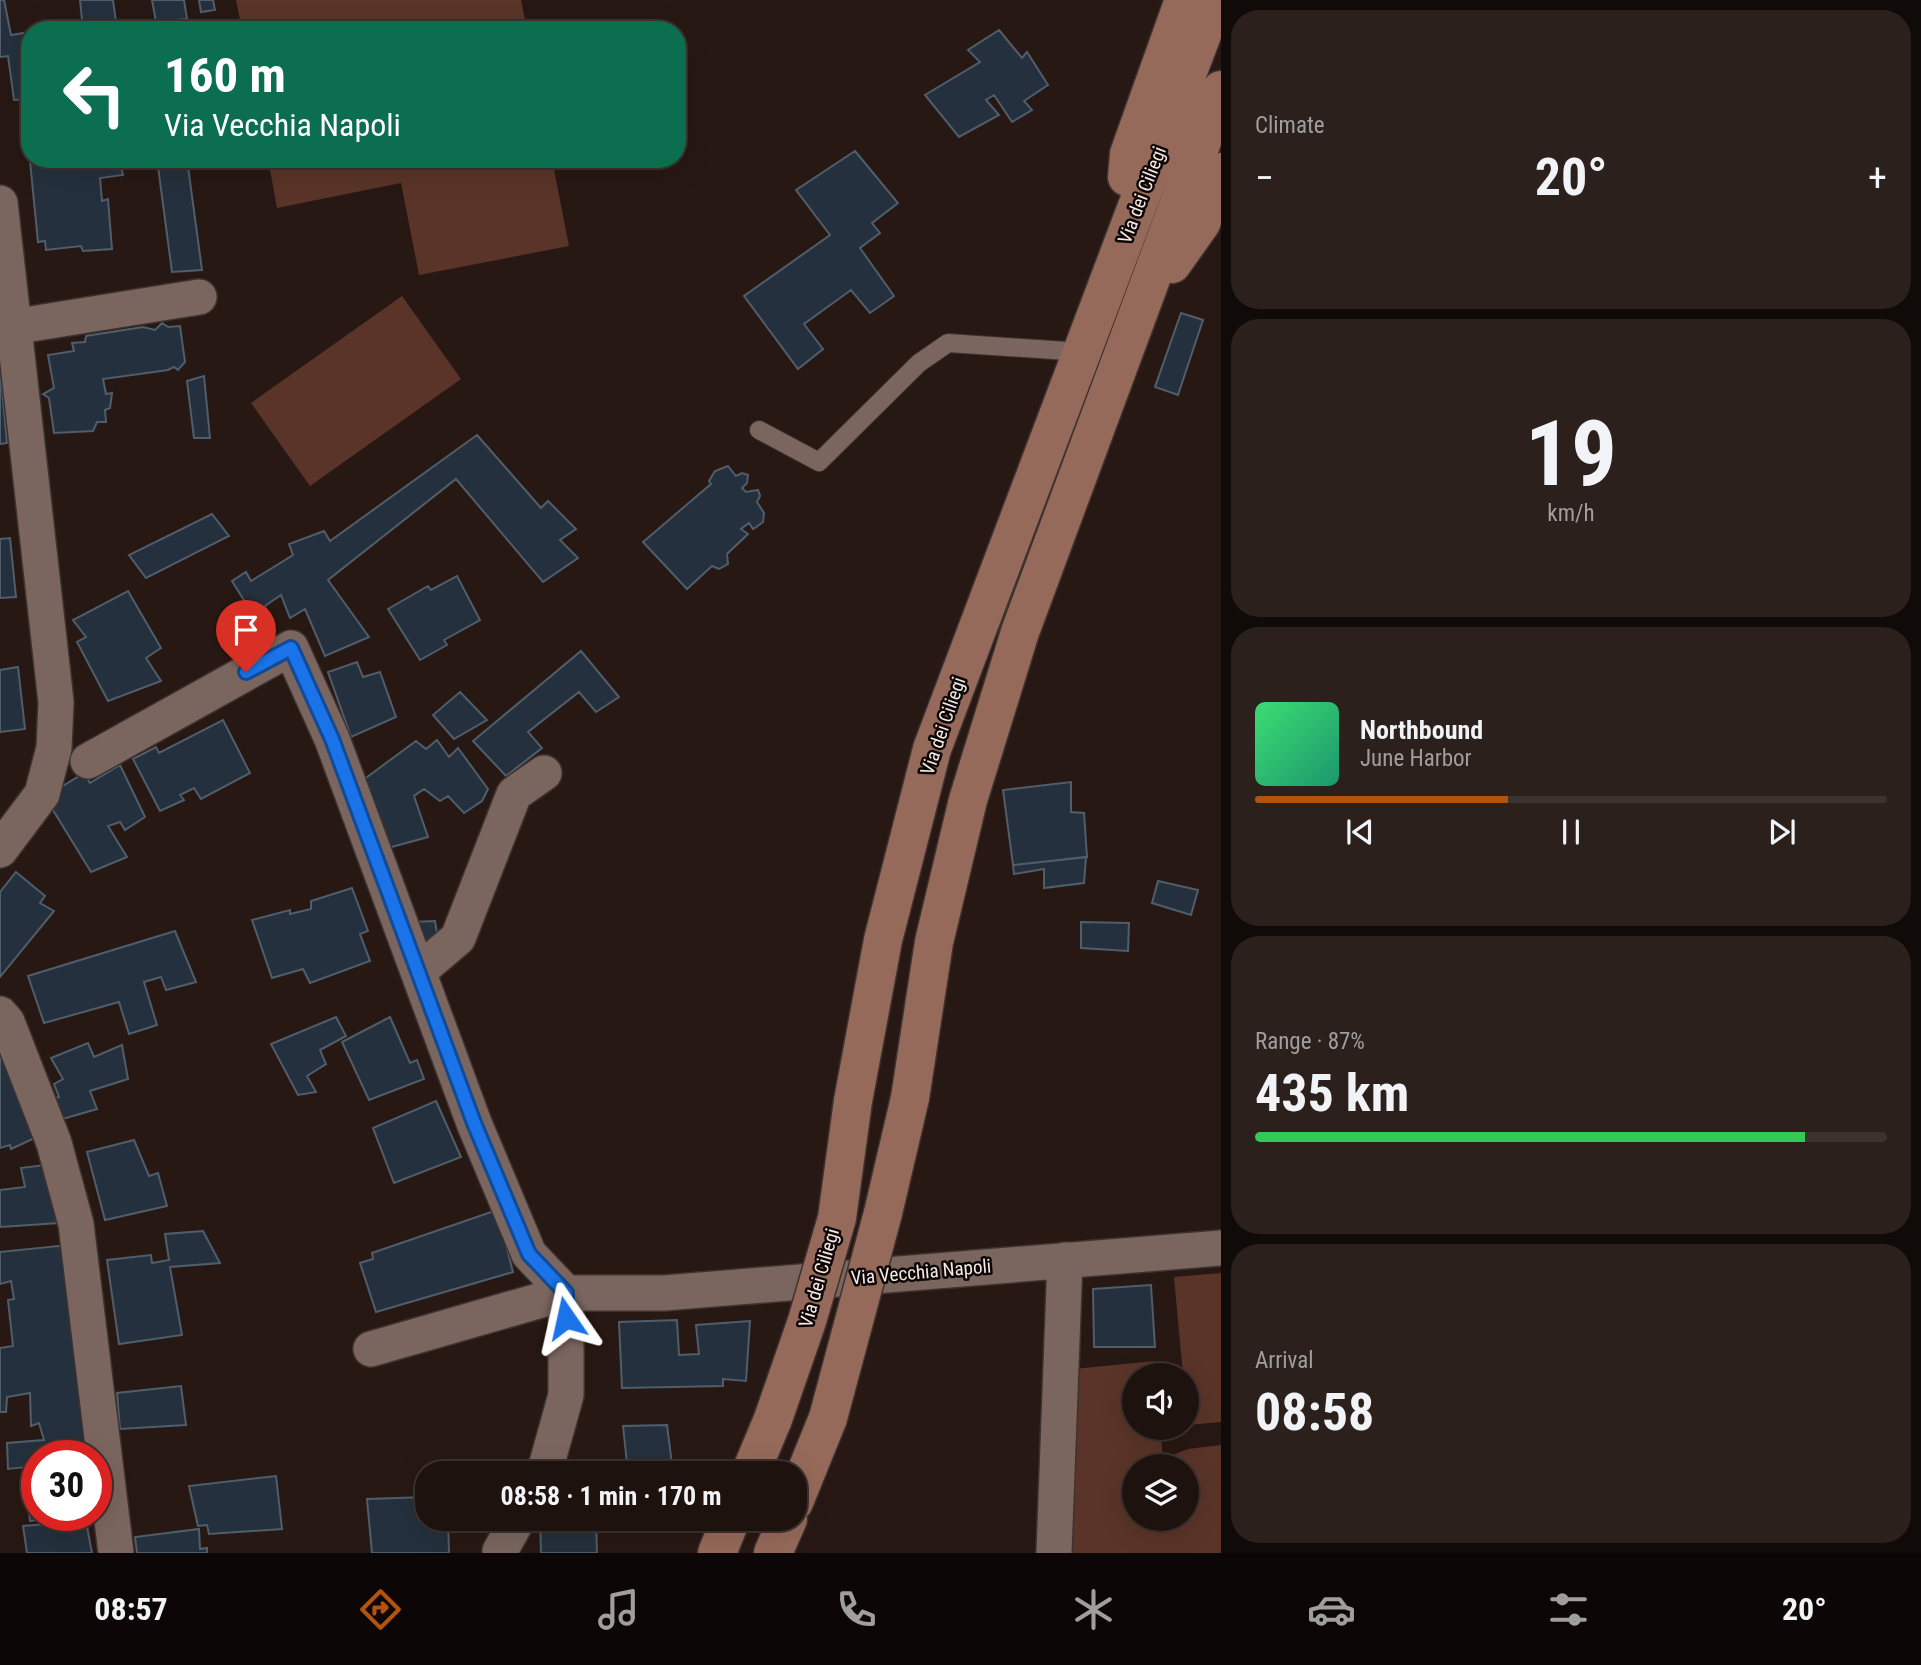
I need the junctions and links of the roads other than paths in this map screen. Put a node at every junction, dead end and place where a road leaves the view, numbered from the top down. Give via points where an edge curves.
1 (1184, 0) edge
2 (1215, 0) edge
3 (1221, 90) edge
4 (1221, 172) edge
5 (0, 203) edge
6 (1119, 255) junction
7 (199, 298) dead end
8 (1144, 303) junction
9 (7, 328) edge
10 (1082, 352) junction
11 (759, 430) dead end
12 (88, 761) dead end
13 (544, 773) dead end
14 (0, 850) edge
15 (418, 972) junction
16 (0, 1014) edge
17 (1221, 1248) edge
18 (1065, 1260) junction
19 (566, 1293) junction
20 (371, 1349) dead end
21 (548, 1461) edge
22 (755, 1461) edge
23 (807, 1470) edge
24 (511, 1531) edge
25 (726, 1531) edge
26 (783, 1531) edge
27 (500, 1551) dead end
28 (116, 1553) edge
29 (717, 1553) edge
30 (773, 1553) edge
31 (1054, 1553) edge

1 - 6 main road via 1129,154
2 - 6 main road, Via dei Ciliegi
3 - 8 main road, Via dei Ciliegi
4 - 8 main road via 1202,223
5 - 9 street
6 - 10 main road, Via dei Ciliegi
7 - 9 street
8 - 23 main road, Via dei Ciliegi, bridge via 1020,632 968,800 934,942 910,1098 877,1238 828,1418
9 - 14 street via 56,702 54,748 42,794
10 - 11 lane via 948,343 919,363 819,462
10 - 22 main road, Via dei Ciliegi, bridge via 932,749 883,940 837,1218 807,1321
12 - 15 street via 291,648 332,739
13 - 15 street via 514,794 458,938
15 - 19 street via 529,1254
16 - 28 street via 54,1143 76,1224
17 - 18 street, Via Vecchia Napoli
18 - 19 street, Via Vecchia Napoli via 664,1293
18 - 31 street
19 - 20 street, Via Vecchia Napoli
19 - 21 street via 566,1395
24 - 27 street
25 - 29 main road
26 - 30 main road

